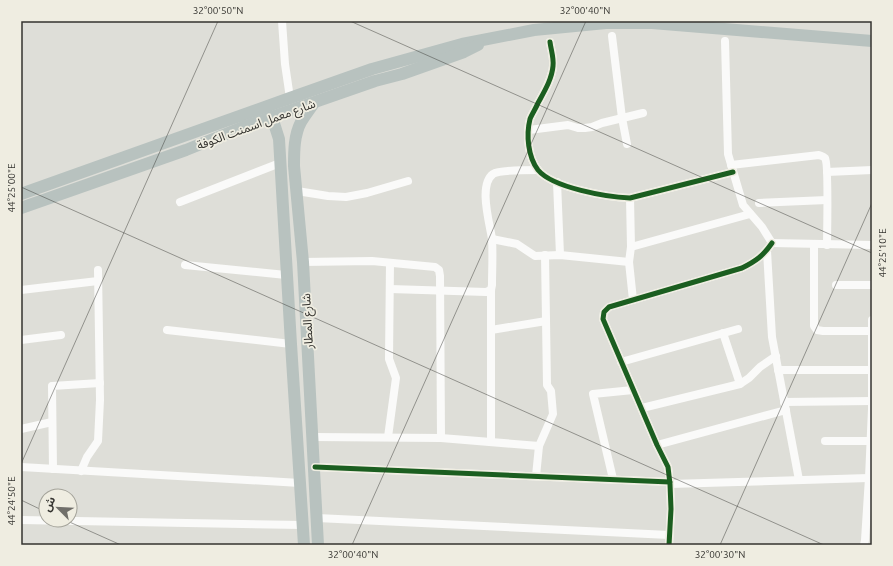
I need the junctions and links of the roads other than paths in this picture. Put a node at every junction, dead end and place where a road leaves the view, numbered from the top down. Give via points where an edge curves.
1 (282, 21) edge
2 (693, 24) edge
3 (612, 36) dead end
4 (490, 39) junction
5 (725, 41) dead end
6 (872, 41) edge
7 (550, 42) dead end
8 (372, 69) junction
9 (375, 82) junction
10 (290, 98) junction
11 (314, 103) junction
12 (643, 113) dead end
13 (272, 118) junction
14 (622, 118) junction
15 (529, 130) junction
16 (627, 144) dead end
17 (280, 163) junction
18 (732, 169) junction
19 (538, 170) junction
20 (872, 170) edge
21 (827, 172) junction
22 (408, 181) dead end
23 (557, 182) junction
24 (297, 191) junction
25 (21, 194) edge
26 (630, 198) junction
27 (827, 200) junction
28 (180, 202) dead end
29 (759, 203) dead end
30 (21, 208) edge
31 (750, 214) junction
32 (492, 239) junction
33 (772, 243) junction
34 (814, 244) junction
35 (827, 245) junction
36 (872, 245) edge
37 (631, 248) junction
38 (767, 251) junction
39 (545, 255) junction
40 (560, 255) junction
41 (303, 262) junction
42 (629, 262) junction
43 (390, 263) junction
44 (185, 264) dead end
45 (98, 270) dead end
46 (286, 274) junction
47 (98, 281) junction
48 (836, 285) dead end
49 (872, 285) edge
50 (390, 289) junction
51 (21, 290) edge
52 (440, 290) junction
53 (491, 290) junction
54 (633, 300) junction
55 (872, 320) edge
56 (546, 321) junction
57 (738, 329) dead end
58 (168, 330) dead end
59 (491, 330) junction
60 (872, 331) edge
61 (723, 333) junction
62 (61, 335) dead end
63 (21, 340) edge
64 (291, 344) junction
65 (776, 356) junction
66 (621, 362) junction
67 (778, 370) junction
68 (872, 370) edge
69 (100, 383) junction
70 (740, 384) junction
71 (633, 390) junction
72 (872, 401) edge
73 (785, 406) junction
74 (642, 408) junction
75 (52, 422) junction
76 (872, 422) edge
77 (21, 429) edge
78 (313, 437) junction
79 (388, 437) junction
80 (441, 438) junction
81 (870, 441) junction
82 (491, 442) junction
83 (825, 442) dead end
84 (657, 445) junction
85 (539, 446) junction
86 (871, 453) edge
87 (21, 467) edge
88 (315, 467) junction
89 (53, 469) junction
90 (81, 471) junction
91 (536, 476) junction
92 (869, 478) junction
93 (613, 479) junction
94 (799, 480) junction
95 (300, 483) junction
96 (670, 483) junction
97 (301, 496) junction
98 (316, 496) junction
99 (21, 520) edge
100 (317, 523) junction
101 (303, 528) junction
102 (669, 535) junction
103 (304, 545) edge
104 (318, 545) edge
105 (669, 545) edge
106 (864, 545) edge

1 - 10 street
2 - 4 main road, شارع معمل اسمنت الكوفة via 606,23 534,30
2 - 6 main road, شارع معمل اسمنت الكوفة
3 - 14 street
4 - 8 main road, شارع معمل اسمنت الكوفة via 462,44
4 - 9 main road, شارع معمل اسمنت الكوفة via 464,52
5 - 18 street via 728,154
7 - 15 street via 553,66 551,76 531,118
8 - 9 main road via 376,74
8 - 10 main road, شارع معمل اسمنت الكوفة
9 - 11 main road, شارع معمل اسمنت الكوفة
10 - 25 main road, شارع معمل اسمنت الكوفة
11 - 13 main road, شارع معمل اسمنت الكوفة
11 - 24 main road, شارع المطار via 296,136 294,166
12 - 14 street
13 - 17 main road, شارع المطار via 279,139
13 - 30 main road, شارع معمل اسمنت الكوفة
14 - 15 street via 585,128 568,125
14 - 16 street
15 - 19 street via 530,154
17 - 28 street
17 - 46 main road, شارع المطار
18 - 21 street via 819,155 825,159
18 - 26 street
18 - 31 street via 743,205
19 - 23 street
19 - 32 street via 500,172 488,179 486,201
20 - 21 street
21 - 27 street
22 - 24 street via 346,197
23 - 26 street via 586,192
23 - 40 street
24 - 41 main road, شارع المطار
26 - 37 street
27 - 29 street
27 - 35 street
31 - 33 street
31 - 37 street
32 - 39 street via 517,244 535,256
32 - 53 street
33 - 34 street
33 - 38 street
34 - 35 street
34 - 60 street via 814,326 817,330 823,331
35 - 36 street
37 - 42 street
38 - 54 street via 755,262 742,268
38 - 65 street via 770,317
39 - 40 street
39 - 56 street
40 - 42 street
41 - 43 street
41 - 78 main road, شارع المطار
42 - 54 street
43 - 50 street
43 - 52 street via 435,267 439,270
44 - 46 street
45 - 47 street
46 - 64 main road, شارع المطار
47 - 51 street
47 - 69 street
48 - 49 street
50 - 52 street
50 - 79 street via 389,359 396,378
52 - 53 street
52 - 80 street
53 - 59 street
54 - 66 street via 609,307 604,312 603,319
55 - 60 street
56 - 59 street
56 - 85 street via 547,385 551,391 553,414
57 - 61 street
58 - 64 street
59 - 82 street
60 - 68 street
61 - 66 street
61 - 70 street
62 - 63 street
64 - 95 main road, شارع المطار
65 - 67 street
65 - 70 street
66 - 71 street
67 - 68 street
67 - 73 street
68 - 72 street
69 - 75 street via 52,386
69 - 90 street via 98,441
70 - 74 street
71 - 74 street
71 - 93 street via 593,394
72 - 73 street
72 - 76 street
73 - 84 street
73 - 94 street
74 - 84 street
75 - 77 street
75 - 89 street
76 - 81 street
78 - 79 street
78 - 88 main road, شارع المطار
79 - 80 street
80 - 82 street
81 - 83 street
81 - 86 street
82 - 85 street
84 - 96 street via 668,467
85 - 91 street
86 - 92 street
87 - 89 street
88 - 91 street
88 - 98 main road, شارع المطار
89 - 90 street
90 - 95 street
91 - 93 street
92 - 94 street
92 - 106 street
93 - 96 street
94 - 96 street
95 - 97 main road, شارع المطار
96 - 102 street
97 - 98 main road via 308,499
97 - 101 main road, شارع المطار
98 - 100 main road, شارع المطار
99 - 101 street
100 - 101 main road
100 - 102 street
100 - 104 main road, شارع المطار
101 - 103 main road, شارع المطار
102 - 105 street

